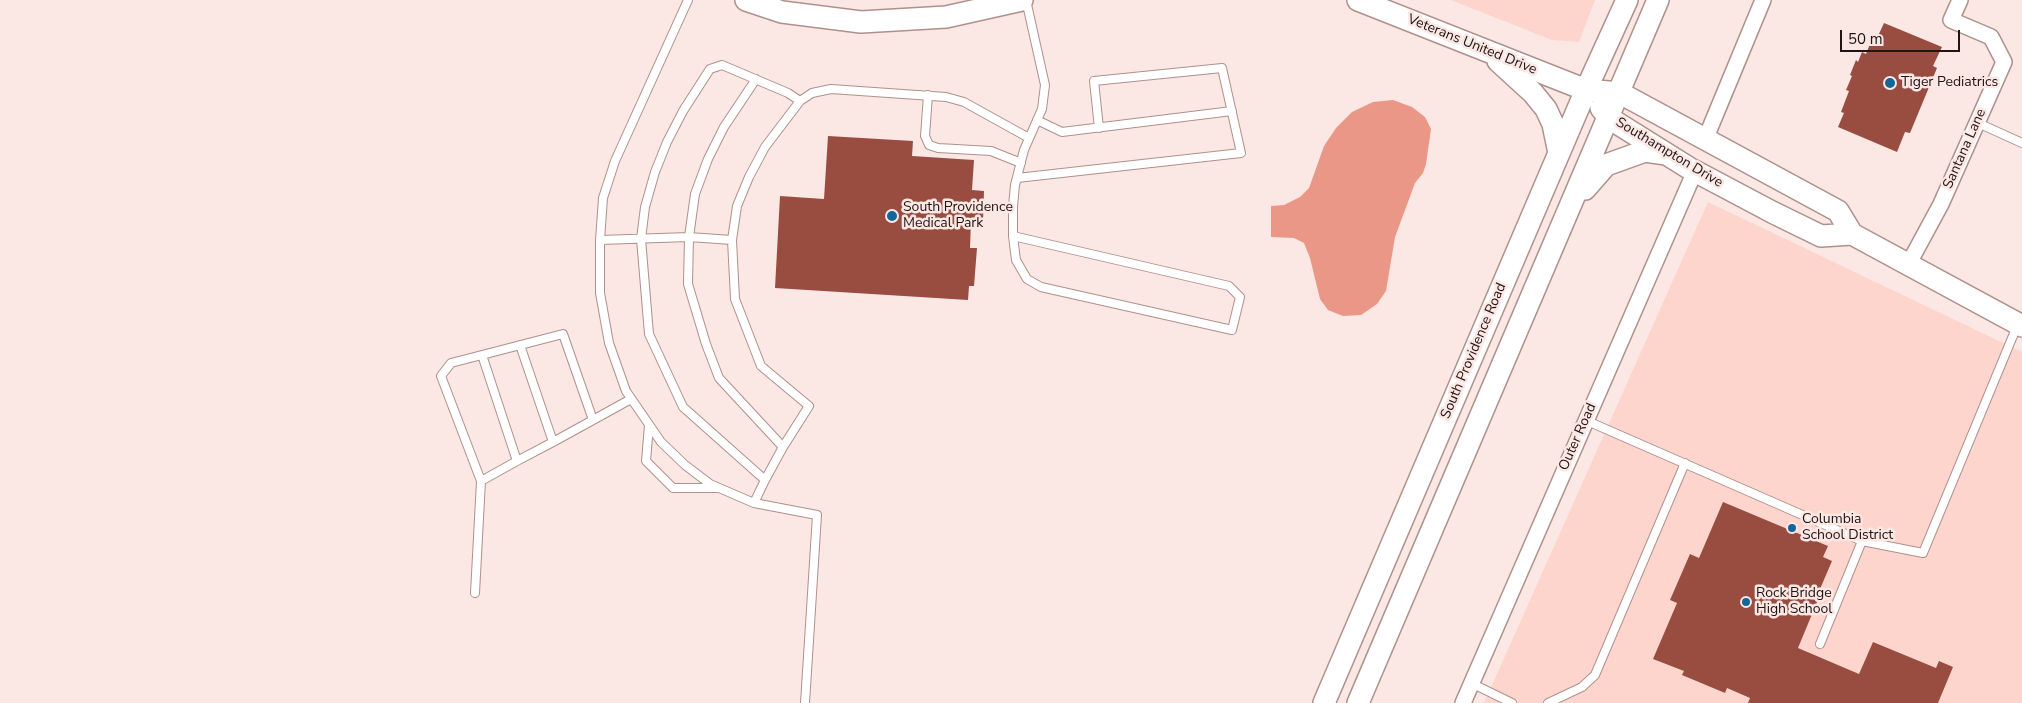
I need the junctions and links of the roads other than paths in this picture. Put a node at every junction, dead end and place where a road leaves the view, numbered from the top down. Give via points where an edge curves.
1 (688, 0) edge
2 (746, 0) edge
3 (1022, 0) edge
4 (1026, 0) edge
5 (1358, 0) edge
6 (1627, 0) edge
7 (1658, 0) edge
8 (1763, 0) edge
9 (1960, 0) edge
10 (1488, 52) junction
11 (756, 79) junction
12 (1586, 90) junction
13 (1620, 93) junction
14 (928, 95) junction
15 (800, 101) junction
16 (1232, 112) junction
17 (1609, 118) junction
18 (1037, 120) junction
19 (1978, 124) junction
20 (1099, 128) junction
21 (1030, 138) junction
22 (1705, 140) junction
23 (2022, 143) edge
24 (1559, 154) junction
25 (1669, 155) junction
26 (1021, 163) junction
27 (1695, 171) junction
28 (1017, 178) junction
29 (1570, 209) junction
30 (1852, 234) junction
31 (1013, 236) junction
32 (689, 237) junction
33 (641, 239) junction
34 (600, 240) junction
35 (732, 240) junction
36 (1908, 265) junction
37 (2020, 325) edge
38 (520, 345) junction
39 (482, 355) junction
40 (631, 399) junction
41 (593, 420) junction
42 (1586, 420) junction
43 (649, 425) junction
44 (553, 442) junction
45 (783, 447) junction
46 (517, 461) junction
47 (1685, 463) junction
48 (765, 480) junction
49 (481, 481) junction
50 (718, 488) junction
51 (754, 503) junction
52 (1862, 541) junction
53 (475, 593) dead end
54 (1820, 644) dead end
55 (1471, 683) junction
56 (804, 703) edge
57 (1324, 703) edge
58 (1358, 703) edge
59 (1463, 703) edge
60 (1512, 703) edge
61 (1548, 703) edge

1 - 34 lane via 615,161 602,198
2 - 3 main road via 782,12 860,22 946,18
4 - 18 lane via 1045,85
5 - 10 main road, Veterans United Drive
6 - 12 main road, South Providence Road
7 - 13 main road
8 - 22 street
9 - 19 street, Santana Lane via 1951,20 1991,37 2004,62
10 - 12 main road, Veterans United Drive
10 - 24 main road via 1534,93 1546,109 1553,124
11 - 15 lane
11 - 32 lane via 724,127 708,159 695,194
11 - 33 lane via 722,65 710,69 683,112 655,172 645,207
12 - 13 main road, Southampton Drive
12 - 17 main road, Southampton Drive
12 - 24 main road, South Providence Road
13 - 17 main road
13 - 22 main road, Southampton Drive
14 - 15 lane via 831,89 812,93
14 - 21 lane via 964,102
14 - 26 lane via 924,136 930,145 991,151
15 - 35 lane via 765,147 749,177 738,206
16 - 20 lane
16 - 20 lane via 1222,68 1094,80
16 - 28 lane via 1241,153
17 - 25 main road, Southampton Drive
17 - 29 main road
18 - 20 lane via 1062,132
18 - 21 lane
19 - 23 lane
19 - 36 street, Santana Lane
21 - 26 lane
22 - 30 main road, Southampton Drive via 1838,211
24 - 57 main road, South Providence Road
25 - 27 main road, Southampton Drive
25 - 29 main road via 1645,152 1606,165
26 - 28 lane
27 - 30 main road, Southampton Drive via 1821,236
27 - 42 street, Outer Road
28 - 31 lane
29 - 58 main road
30 - 36 main road, Southampton Drive
31 - 31 lane via 1016,260 1027,279 1041,287 1232,330 1240,297 1229,286
32 - 33 lane
32 - 35 lane
32 - 45 lane via 688,284 718,378
33 - 34 lane
33 - 48 lane via 649,334 683,406
34 - 40 lane via 600,293 609,343
35 - 45 lane via 735,300 761,366 809,406
36 - 37 main road, Southampton Drive
37 - 52 lane via 1923,553
38 - 39 lane
38 - 41 lane via 563,334
38 - 44 lane
39 - 46 lane
39 - 49 lane via 450,364 441,376
40 - 41 lane
40 - 43 lane
41 - 44 lane
42 - 47 lane
42 - 55 street, Outer Road
43 - 50 lane via 685,465
43 - 50 lane via 646,461 673,488
44 - 46 lane
45 - 48 lane
46 - 49 lane
47 - 52 lane
47 - 61 lane via 1595,675 1582,687
48 - 51 lane
49 - 53 lane
50 - 51 lane
51 - 56 lane via 817,515
52 - 54 lane
55 - 59 street, Outer Road
55 - 60 lane

